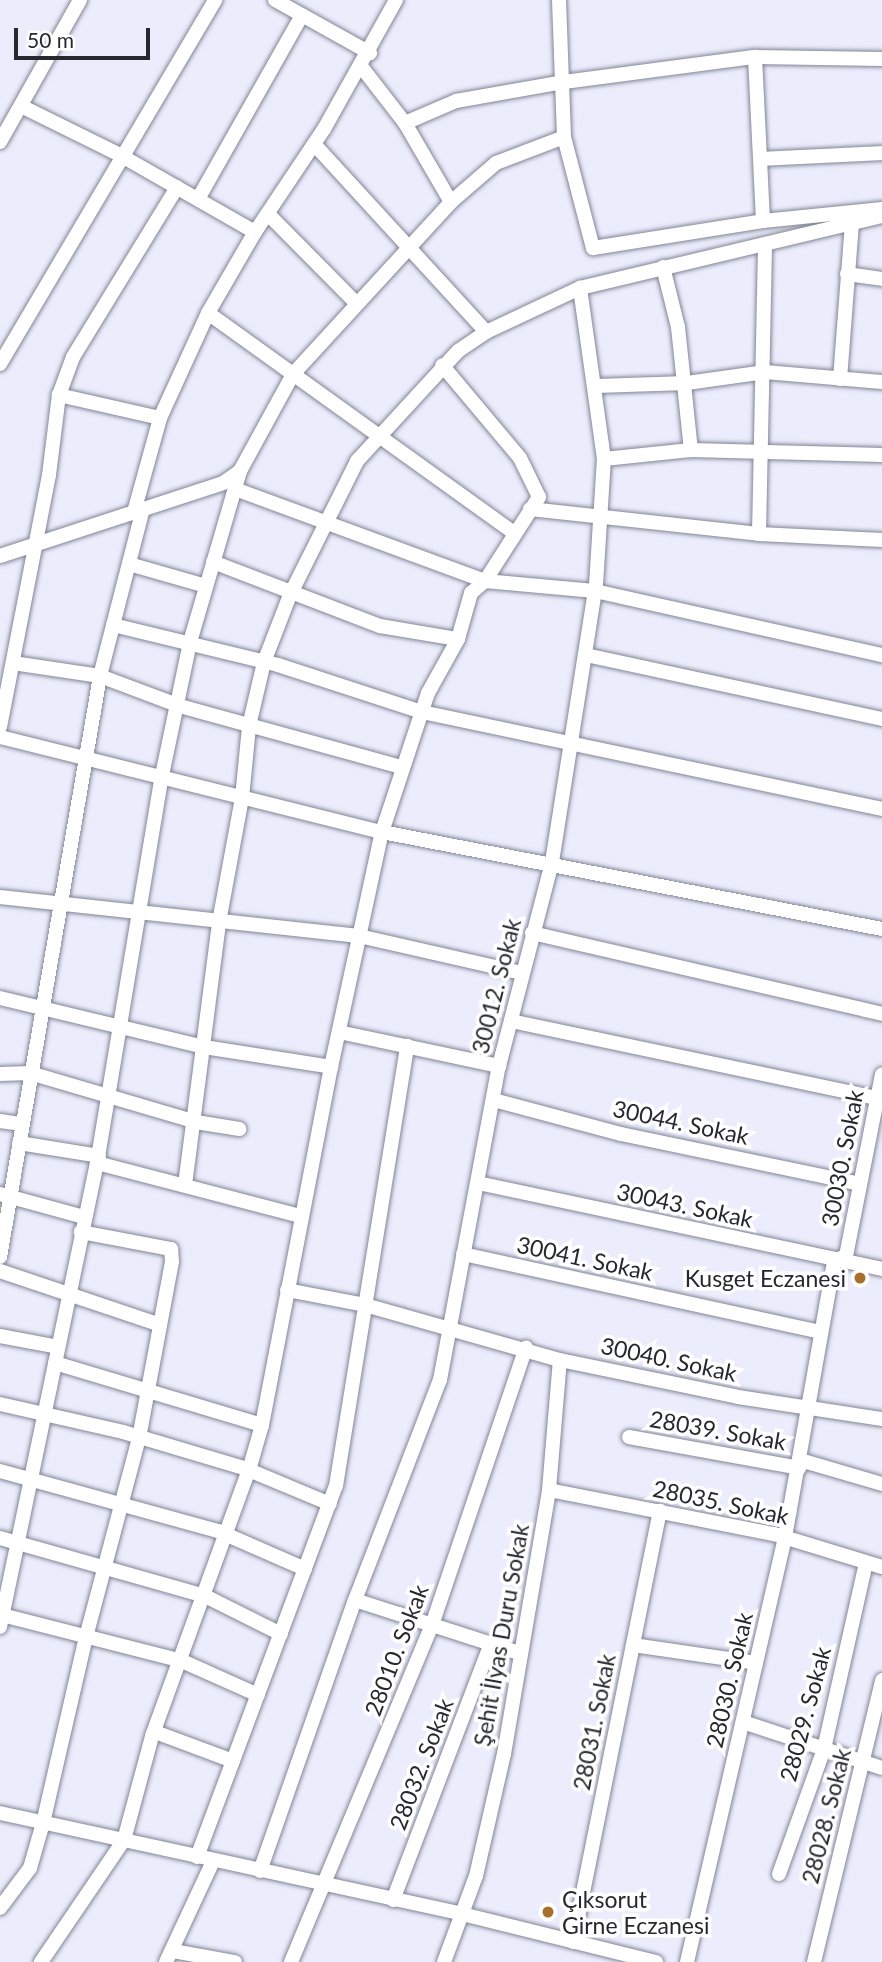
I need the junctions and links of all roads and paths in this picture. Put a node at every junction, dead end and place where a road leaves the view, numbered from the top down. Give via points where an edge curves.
1 (80, 0) edge
2 (215, 0) edge
3 (275, 0) edge
4 (396, 0) edge
5 (559, 0) edge
6 (302, 15) junction
7 (370, 53) junction
8 (755, 57) junction
9 (882, 59) edge
10 (359, 65) junction
11 (564, 82) junction
12 (22, 106) junction
13 (405, 123) junction
14 (564, 137) junction
15 (0, 142) edge
16 (314, 144) junction
17 (882, 153) edge
18 (120, 155) junction
19 (761, 159) junction
20 (177, 187) junction
21 (198, 199) junction
22 (451, 202) junction
23 (882, 209) edge
24 (268, 215) junction
25 (882, 216) edge
26 (763, 221) junction
27 (852, 224) junction
28 (255, 232) junction
29 (765, 244) junction
30 (409, 247) junction
31 (663, 267) junction
32 (847, 274) junction
33 (882, 279) edge
34 (580, 288) junction
35 (356, 303) junction
36 (208, 313) junction
37 (486, 332) junction
38 (0, 364) edge
39 (442, 365) junction
40 (765, 372) junction
41 (293, 374) junction
42 (840, 379) junction
43 (882, 382) edge
44 (687, 383) junction
45 (596, 386) junction
46 (59, 395) junction
47 (160, 418) junction
48 (380, 433) junction
49 (763, 449) junction
50 (691, 450) junction
51 (882, 454) edge
52 (604, 459) junction
53 (240, 471) junction
54 (235, 489) junction
55 (530, 509) junction
56 (138, 510) junction
57 (601, 516) junction
58 (325, 522) junction
59 (513, 531) junction
60 (759, 534) junction
61 (882, 540) edge
62 (37, 541) junction
63 (1, 552) edge
64 (213, 562) junction
65 (129, 564) junction
66 (485, 581) junction
67 (206, 586) junction
68 (595, 591) junction
69 (290, 595) junction
70 (113, 625) junction
71 (457, 639) junction
72 (190, 642) junction
73 (586, 655) junction
74 (882, 655) edge
75 (264, 662) junction
76 (13, 663) junction
77 (100, 676) junction
78 (180, 706) junction
79 (422, 712) junction
80 (882, 719) edge
81 (249, 726) junction
82 (0, 727) edge
83 (0, 737) edge
84 (569, 744) junction
85 (85, 760) junction
86 (401, 767) junction
87 (161, 780) junction
88 (242, 799) junction
89 (882, 809) edge
90 (382, 832) junction
91 (552, 862) junction
92 (0, 897) edge
93 (59, 904) junction
94 (138, 915) junction
95 (219, 922) junction
96 (882, 929) edge
97 (532, 933) junction
98 (359, 936) junction
99 (522, 973) junction
100 (0, 998) edge
101 (43, 1005) junction
102 (882, 1014) edge
103 (512, 1021) junction
104 (122, 1027) junction
105 (339, 1032) junction
106 (407, 1046) junction
107 (204, 1047) junction
108 (499, 1066) junction
109 (331, 1067) junction
110 (30, 1073) junction
111 (0, 1074) edge
112 (882, 1075) edge
113 (109, 1097) junction
114 (880, 1099) edge
115 (494, 1100) junction
116 (0, 1121) edge
117 (196, 1122) junction
118 (22, 1124) junction
119 (239, 1129) dead end
120 (19, 1143) junction
121 (98, 1159) junction
122 (478, 1183) junction
123 (860, 1184) junction
124 (185, 1185) junction
125 (5, 1196) edge
126 (302, 1216) junction
127 (84, 1217) junction
128 (81, 1232) junction
129 (463, 1254) junction
130 (0, 1257) edge
131 (834, 1261) junction
132 (882, 1269) edge
133 (0, 1271) edge
134 (288, 1290) junction
135 (67, 1293) junction
136 (365, 1305) junction
137 (160, 1325) junction
138 (449, 1328) junction
139 (821, 1332) junction
140 (0, 1336) edge
141 (58, 1347) junction
142 (526, 1349) junction
143 (560, 1360) junction
144 (55, 1363) junction
145 (148, 1392) junction
146 (0, 1404) edge
147 (805, 1407) junction
148 (45, 1413) junction
149 (882, 1419) edge
150 (262, 1425) junction
151 (629, 1437) dead end
152 (139, 1438) junction
153 (800, 1464) junction
154 (248, 1470) junction
155 (0, 1471) edge
156 (29, 1480) junction
157 (882, 1484) edge
158 (549, 1490) junction
159 (122, 1503) junction
160 (330, 1504) junction
161 (660, 1511) junction
162 (225, 1534) junction
163 (785, 1537) junction
164 (0, 1538) edge
165 (17, 1542) junction
166 (866, 1563) junction
167 (882, 1567) edge
168 (107, 1568) junction
169 (305, 1569) junction
170 (205, 1597) junction
171 (355, 1600) junction
172 (1, 1621) edge
173 (432, 1625) junction
174 (281, 1633) junction
175 (86, 1637) junction
176 (491, 1644) junction
177 (633, 1645) junction
178 (519, 1653) junction
179 (182, 1661) junction
180 (756, 1662) junction
181 (882, 1680) edge
182 (258, 1695) junction
183 (743, 1722) junction
184 (155, 1732) junction
185 (824, 1749) junction
186 (233, 1761) junction
187 (862, 1761) junction
188 (882, 1768) edge
189 (0, 1813) edge
190 (43, 1823) junction
191 (124, 1840) junction
192 (197, 1857) junction
193 (213, 1861) junction
194 (260, 1871) junction
195 (779, 1874) dead end
196 (326, 1886) junction
197 (393, 1900) junction
198 (0, 1908) edge
199 (462, 1914) junction
200 (573, 1942) junction
201 (170, 1957) edge
202 (41, 1962) edge
203 (235, 1962) edge
204 (290, 1962) edge
205 (444, 1962) edge
206 (656, 1962) edge
207 (687, 1962) edge
208 (814, 1962) edge

1 - 12 street
2 - 18 street
3 - 6 street
4 - 7 street
5 - 11 street
6 - 7 street
6 - 21 street
7 - 10 street
8 - 9 street
8 - 11 street
8 - 19 street
10 - 13 street
10 - 16 street
11 - 13 street via 456,101
11 - 14 street
12 - 15 street
12 - 18 street
13 - 22 street
14 - 22 street via 496,163
14 - 26 street via 593,248
16 - 24 street
16 - 30 street
17 - 19 street
18 - 20 street
18 - 38 street
19 - 26 street
20 - 21 street
20 - 46 street via 73,357
21 - 28 street
22 - 30 street
23 - 26 street
24 - 28 street
24 - 35 street
25 - 27 street
27 - 29 street
27 - 32 street
28 - 36 street
29 - 31 street
29 - 40 street
30 - 35 street
30 - 37 street
31 - 34 street
31 - 44 street
32 - 33 street
32 - 42 street
34 - 37 street
34 - 45 street, 30012. Sokak
35 - 41 street
36 - 41 street
36 - 47 street
37 - 39 street
39 - 48 street
39 - 55 street via 520,458 538,497
40 - 42 street
40 - 44 street
40 - 49 street
41 - 48 street
41 - 53 street
42 - 43 street
44 - 45 street
44 - 50 street
45 - 52 street, 30012. Sokak
46 - 47 street
46 - 62 street
47 - 56 street
48 - 58 street via 358,461
48 - 59 street
49 - 50 street
49 - 51 street
49 - 60 street
50 - 52 street
52 - 57 street, 30012. Sokak
53 - 54 street
53 - 56 street via 223,483
54 - 58 street
54 - 64 street
55 - 57 street
55 - 59 street
56 - 62 street
56 - 65 street
57 - 60 street
57 - 68 street, 30012. Sokak
58 - 66 street
58 - 69 street
59 - 66 street
60 - 61 street
62 - 63 street
62 - 76 street
64 - 67 street
64 - 69 street
65 - 67 street
65 - 70 street
66 - 68 street
66 - 71 street via 471,593
67 - 72 street
68 - 73 street, 30012. Sokak
68 - 74 street
69 - 71 street via 380,626
69 - 75 street
70 - 72 street
70 - 77 street
71 - 79 street
72 - 75 street
72 - 78 street
73 - 80 street
73 - 84 street, 30012. Sokak
75 - 79 street
75 - 81 street
76 - 77 street
76 - 82 street
77 - 78 street
77 - 85 street
78 - 81 street
78 - 87 street
79 - 84 street
79 - 86 street
81 - 86 street
81 - 88 street
83 - 85 street
84 - 89 street
84 - 91 street, 30012. Sokak
85 - 87 street
85 - 93 street
86 - 90 street
87 - 88 street
87 - 94 street
88 - 90 street
88 - 95 street
90 - 91 street
90 - 98 street
91 - 96 street
91 - 97 street, 30012. Sokak
92 - 93 street
93 - 94 street
93 - 101 street
94 - 95 street
94 - 104 street
95 - 98 street
95 - 107 street
97 - 99 street, 30012. Sokak
97 - 102 street
98 - 99 street
98 - 105 street
99 - 103 street, 30012. Sokak
100 - 101 street
101 - 104 street
101 - 110 street
103 - 108 street, 30012. Sokak
103 - 114 street
104 - 107 street
104 - 113 street
105 - 106 street
105 - 109 street
106 - 108 street
106 - 136 street
107 - 109 street
107 - 117 street
108 - 115 street, 30012. Sokak
109 - 126 street
110 - 111 street
110 - 113 street
110 - 118 street
112 - 114 street, 30030. Sokak
113 - 117 street
113 - 121 street
114 - 123 street, 30030. Sokak
115 - 122 street, 30012. Sokak
115 - 123 street, 30044. Sokak via 621,1134
116 - 118 street
117 - 119 street
117 - 124 street
118 - 120 street
120 - 121 street
120 - 125 street
121 - 124 street
121 - 127 street
122 - 129 street, 30012. Sokak
122 - 131 street, 30043. Sokak
123 - 131 street, 30030. Sokak via 846,1255
124 - 126 street
125 - 127 street
125 - 130 street
126 - 134 street
127 - 128 street
128 - 135 street
128 - 137 street via 172,1250
129 - 138 street, 30012. Sokak
129 - 139 street, 30041. Sokak
131 - 132 street, 30043. Sokak
131 - 139 street, 30030. Sokak
133 - 135 street
134 - 136 street, 30040. Sokak
134 - 150 street
135 - 137 street
135 - 141 street
136 - 138 street, 30040. Sokak
136 - 160 street
137 - 145 street
138 - 142 street, 30040. Sokak
138 - 171 street, 30012. Sokak via 440,1380
139 - 147 street, 30030. Sokak
140 - 141 street
141 - 144 street
142 - 143 street, 30040. Sokak
142 - 173 street, 28010. Sokak
143 - 147 street, 30040. Sokak
143 - 158 street, Şehit İlyas Duru Sokak
144 - 145 street
144 - 148 street
145 - 150 street
145 - 152 street
146 - 148 street
147 - 149 street, 30040. Sokak
147 - 153 street, 28030. Sokak
148 - 152 street
148 - 156 street
150 - 154 street
151 - 153 street, 28039. Sokak
152 - 154 street
152 - 159 street
153 - 157 street, 28039. Sokak
153 - 163 street, 28030. Sokak
154 - 160 street
154 - 162 street
155 - 156 street
156 - 159 street
156 - 165 street
158 - 161 street, 28035. Sokak
158 - 178 street, Şehit İlyas Duru Sokak
159 - 162 street
159 - 168 street
160 - 169 street
161 - 163 street, 28035. Sokak
161 - 177 street, 28031. Sokak
162 - 169 street
162 - 170 street
163 - 166 street, 28035. Sokak
163 - 180 street, 28030. Sokak
164 - 165 street
165 - 168 street
165 - 172 street
166 - 167 street, 28035. Sokak
166 - 185 street, 28029. Sokak
168 - 170 street
168 - 175 street
169 - 174 street
170 - 174 street
170 - 179 street
171 - 173 street
171 - 194 street, 30012. Sokak
172 - 175 street
173 - 176 street
173 - 196 street, 28010. Sokak
174 - 182 street
175 - 179 street
175 - 190 street
176 - 178 street
176 - 197 street, 28032. Sokak
177 - 180 street
177 - 200 street, 28031. Sokak
178 - 199 street, Şehit İlyas Duru Sokak via 498,1781 476,1876
179 - 182 street
179 - 184 street
180 - 183 street, 28030. Sokak
181 - 187 street, 28028. Sokak
182 - 186 street
183 - 185 street
183 - 207 street, 28030. Sokak
184 - 186 street
184 - 191 street
185 - 187 street
185 - 195 street, 28029. Sokak
186 - 192 street
187 - 188 street
187 - 208 street, 28028. Sokak
189 - 190 street
190 - 191 street
190 - 198 street via 30,1868
191 - 192 street
191 - 202 street
192 - 193 street
193 - 194 street
193 - 201 street
194 - 196 street
196 - 197 street
196 - 204 street, 28010. Sokak
197 - 199 street
199 - 200 street
199 - 205 street, Şehit İlyas Duru Sokak
200 - 206 street
201 - 203 street

